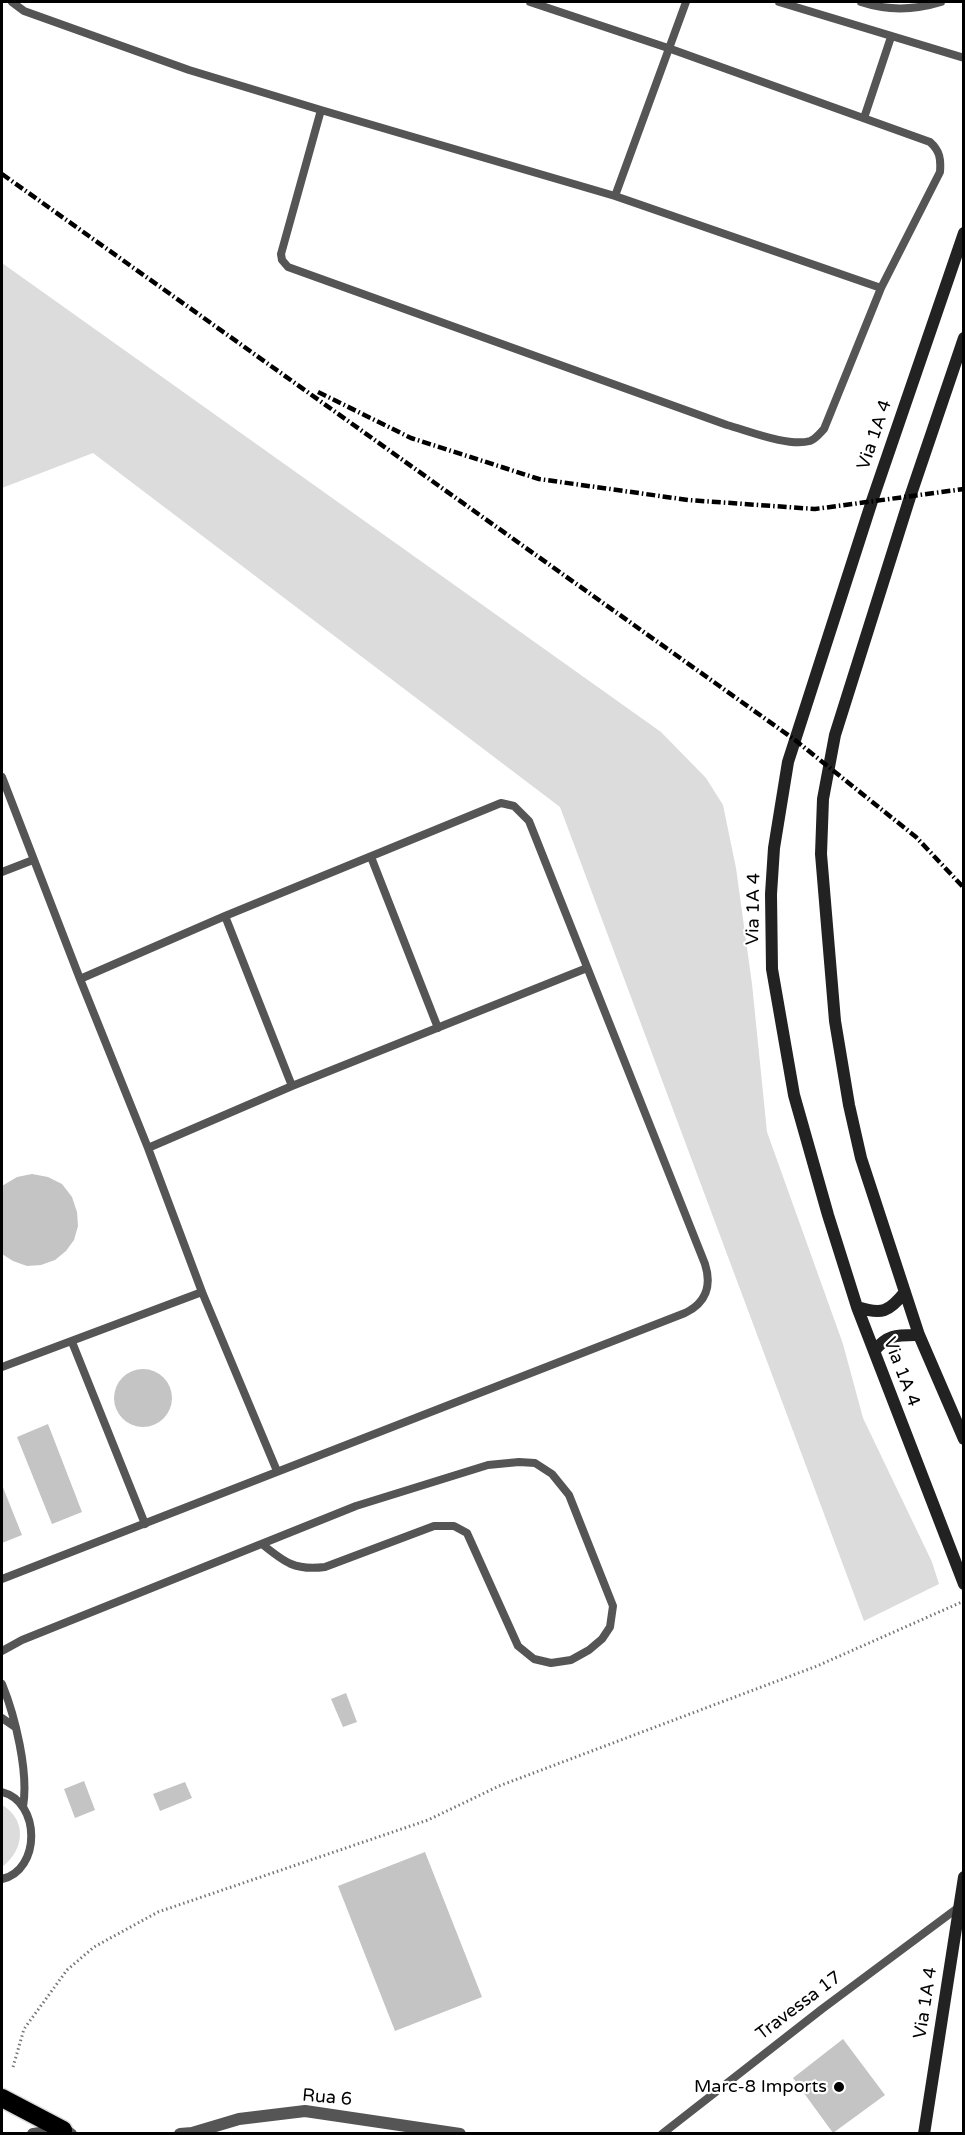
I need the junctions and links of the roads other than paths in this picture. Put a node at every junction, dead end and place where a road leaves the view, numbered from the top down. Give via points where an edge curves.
1 (12, 2) edge
2 (530, 2) edge
3 (686, 2) edge
4 (779, 2) edge
5 (861, 2) edge
6 (942, 2) edge
7 (891, 37) junction
8 (668, 48) junction
9 (963, 58) edge
10 (321, 110) junction
11 (864, 118) junction
12 (615, 196) junction
13 (963, 233) edge
14 (881, 288) junction
15 (963, 338) edge
16 (2, 777) edge
17 (371, 857) junction
18 (33, 860) junction
19 (2, 872) edge
20 (225, 916) junction
21 (587, 968) junction
22 (80, 980) junction
23 (438, 1028) junction
24 (292, 1086) junction
25 (148, 1148) junction
26 (202, 1292) junction
27 (905, 1292) junction
28 (857, 1307) junction
29 (919, 1335) junction
30 (72, 1342) junction
31 (874, 1351) junction
32 (2, 1367) edge
33 (963, 1439) edge
34 (276, 1471) junction
35 (145, 1524) junction
36 (262, 1544) junction
37 (2, 1579) edge
38 (963, 1584) edge
39 (2, 1652) edge
40 (2, 1684) edge
41 (2, 1718) edge
42 (16, 1727) junction
43 (2, 1792) edge
44 (22, 1807) junction
45 (963, 1877) edge
46 (2, 1880) edge
47 (959, 1907) junction
48 (2, 2098) edge
49 (67, 2132) edge
50 (33, 2133) edge
51 (187, 2133) edge
52 (460, 2133) edge
53 (662, 2133) edge
54 (924, 2133) edge

1 - 10 lane via 24,11 178,66
2 - 8 lane
3 - 8 lane
4 - 7 lane
5 - 6 lane via 887,8 924,7
7 - 9 lane
7 - 11 lane
8 - 11 lane
8 - 12 lane
10 - 12 lane
10 - 14 lane via 281,254 288,267 727,425 790,442 816,437 824,429
11 - 14 lane via 930,142 941,159 940,172
12 - 14 lane
13 - 28 main road, Via 1A 4 via 788,762 774,848 772,969 795,1095
15 - 27 main road, Via 1A 4 via 835,735 823,799 821,854 835,1021 864,1168
16 - 18 lane
17 - 20 lane
17 - 21 lane via 501,803 514,806 529,821
17 - 23 lane
18 - 19 lane
18 - 22 lane
20 - 22 lane
20 - 24 lane
21 - 23 lane
21 - 34 lane via 705,1264 708,1285 700,1304
22 - 25 lane
23 - 24 lane
24 - 25 lane
25 - 26 lane
26 - 30 lane
26 - 34 lane
27 - 28 main road via 887,1310
27 - 29 main road, Via 1A 4
28 - 31 main road, Via 1A 4
29 - 31 main road via 889,1338
29 - 33 main road, Via 1A 4
30 - 32 lane
30 - 35 lane
31 - 38 main road, Via 1A 4
34 - 35 lane
35 - 37 lane
36 - 36 lane via 285,1562 311,1569 434,1526 454,1526 467,1533 518,1646 534,1659 550,1663 571,1660 589,1650 610,1627 613,1606 568,1495 552,1474 535,1463 488,1465 356,1506
36 - 39 lane via 22,1640
40 - 42 lane
41 - 42 lane
42 - 44 lane via 25,1793
43 - 44 lane
44 - 46 lane via 31,1826 31,1846 22,1865
45 - 47 main road, Via 1A 4
47 - 53 lane, Travessa 17
47 - 54 main road, Via 1A 4
48 - 49 highway
49 - 50 street
51 - 52 street, Rua 6 via 239,2118 304,2111

